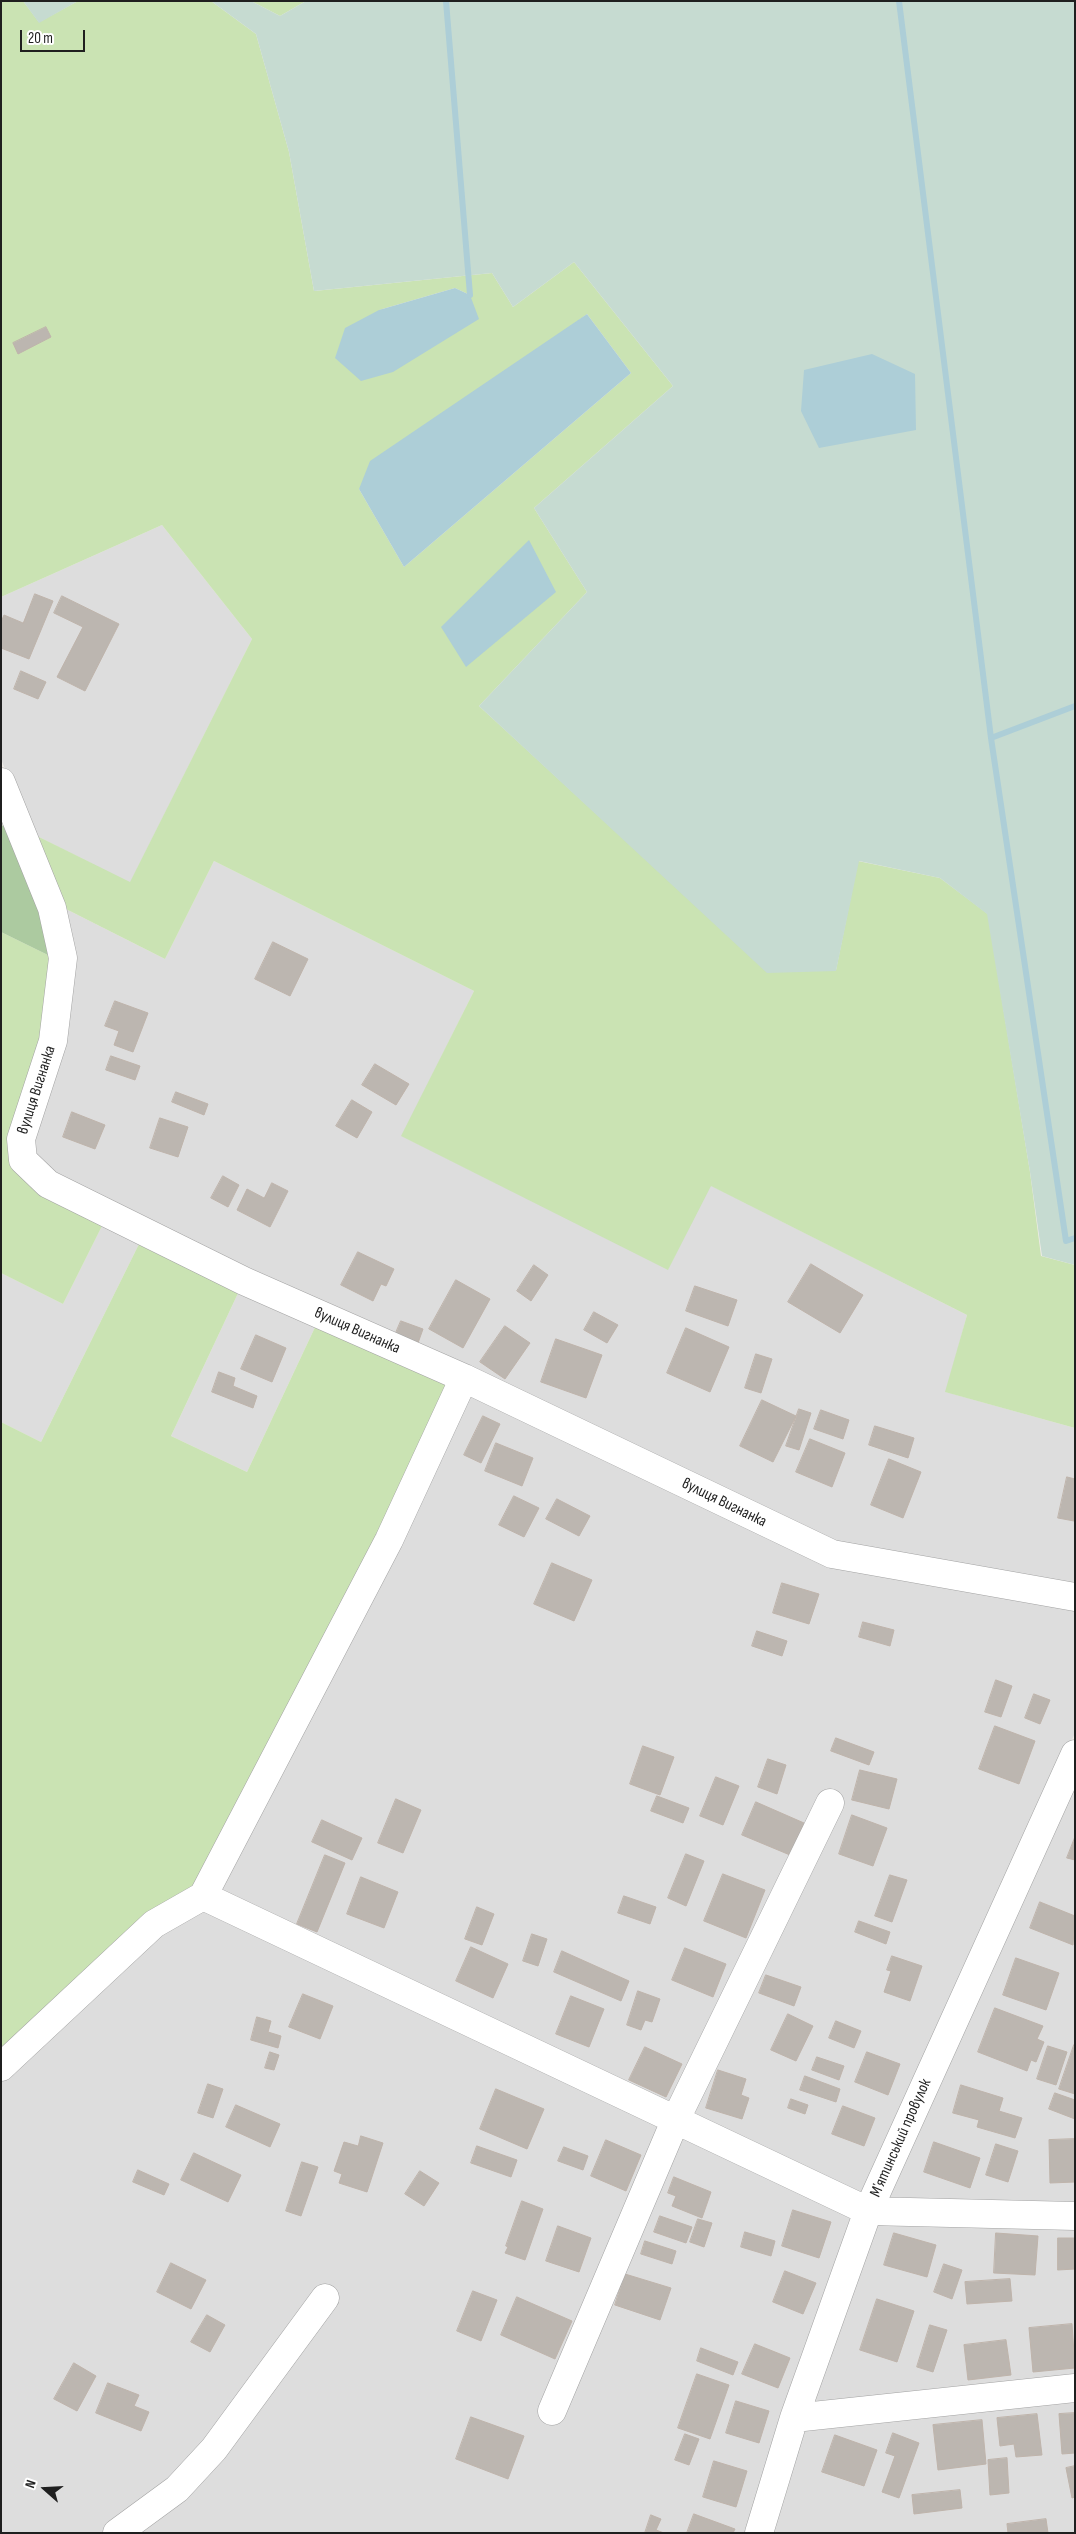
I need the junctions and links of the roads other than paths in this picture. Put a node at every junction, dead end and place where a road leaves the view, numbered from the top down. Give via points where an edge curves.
1 (1, 782) edge
2 (464, 1378) junction
3 (1075, 1596) edge
4 (1075, 1754) edge
5 (830, 1803) dead end
6 (203, 1896) junction
7 (1, 2067) edge
8 (675, 2122) junction
9 (868, 2211) junction
10 (1075, 2216) edge
11 (326, 2298) dead end
12 (1075, 2388) edge
13 (552, 2411) dead end
14 (794, 2418) junction
15 (117, 2533) edge
16 (759, 2533) edge

1 - 2 street, вулиця Вигнанка via 52,908 63,958 53,1041 21,1139 23,1160 48,1184 226,1272
2 - 3 street, вулиця Вигнанка via 832,1554
2 - 6 street via 389,1540
4 - 9 street, Мʼятинський провулок
5 - 8 street
6 - 7 street via 154,1924
6 - 8 street
8 - 9 street
8 - 13 street
9 - 10 street
9 - 14 street, Мʼятинський провулок
11 - 15 street via 214,2449 177,2489
12 - 14 street
14 - 16 street, Мʼятинський провулок

